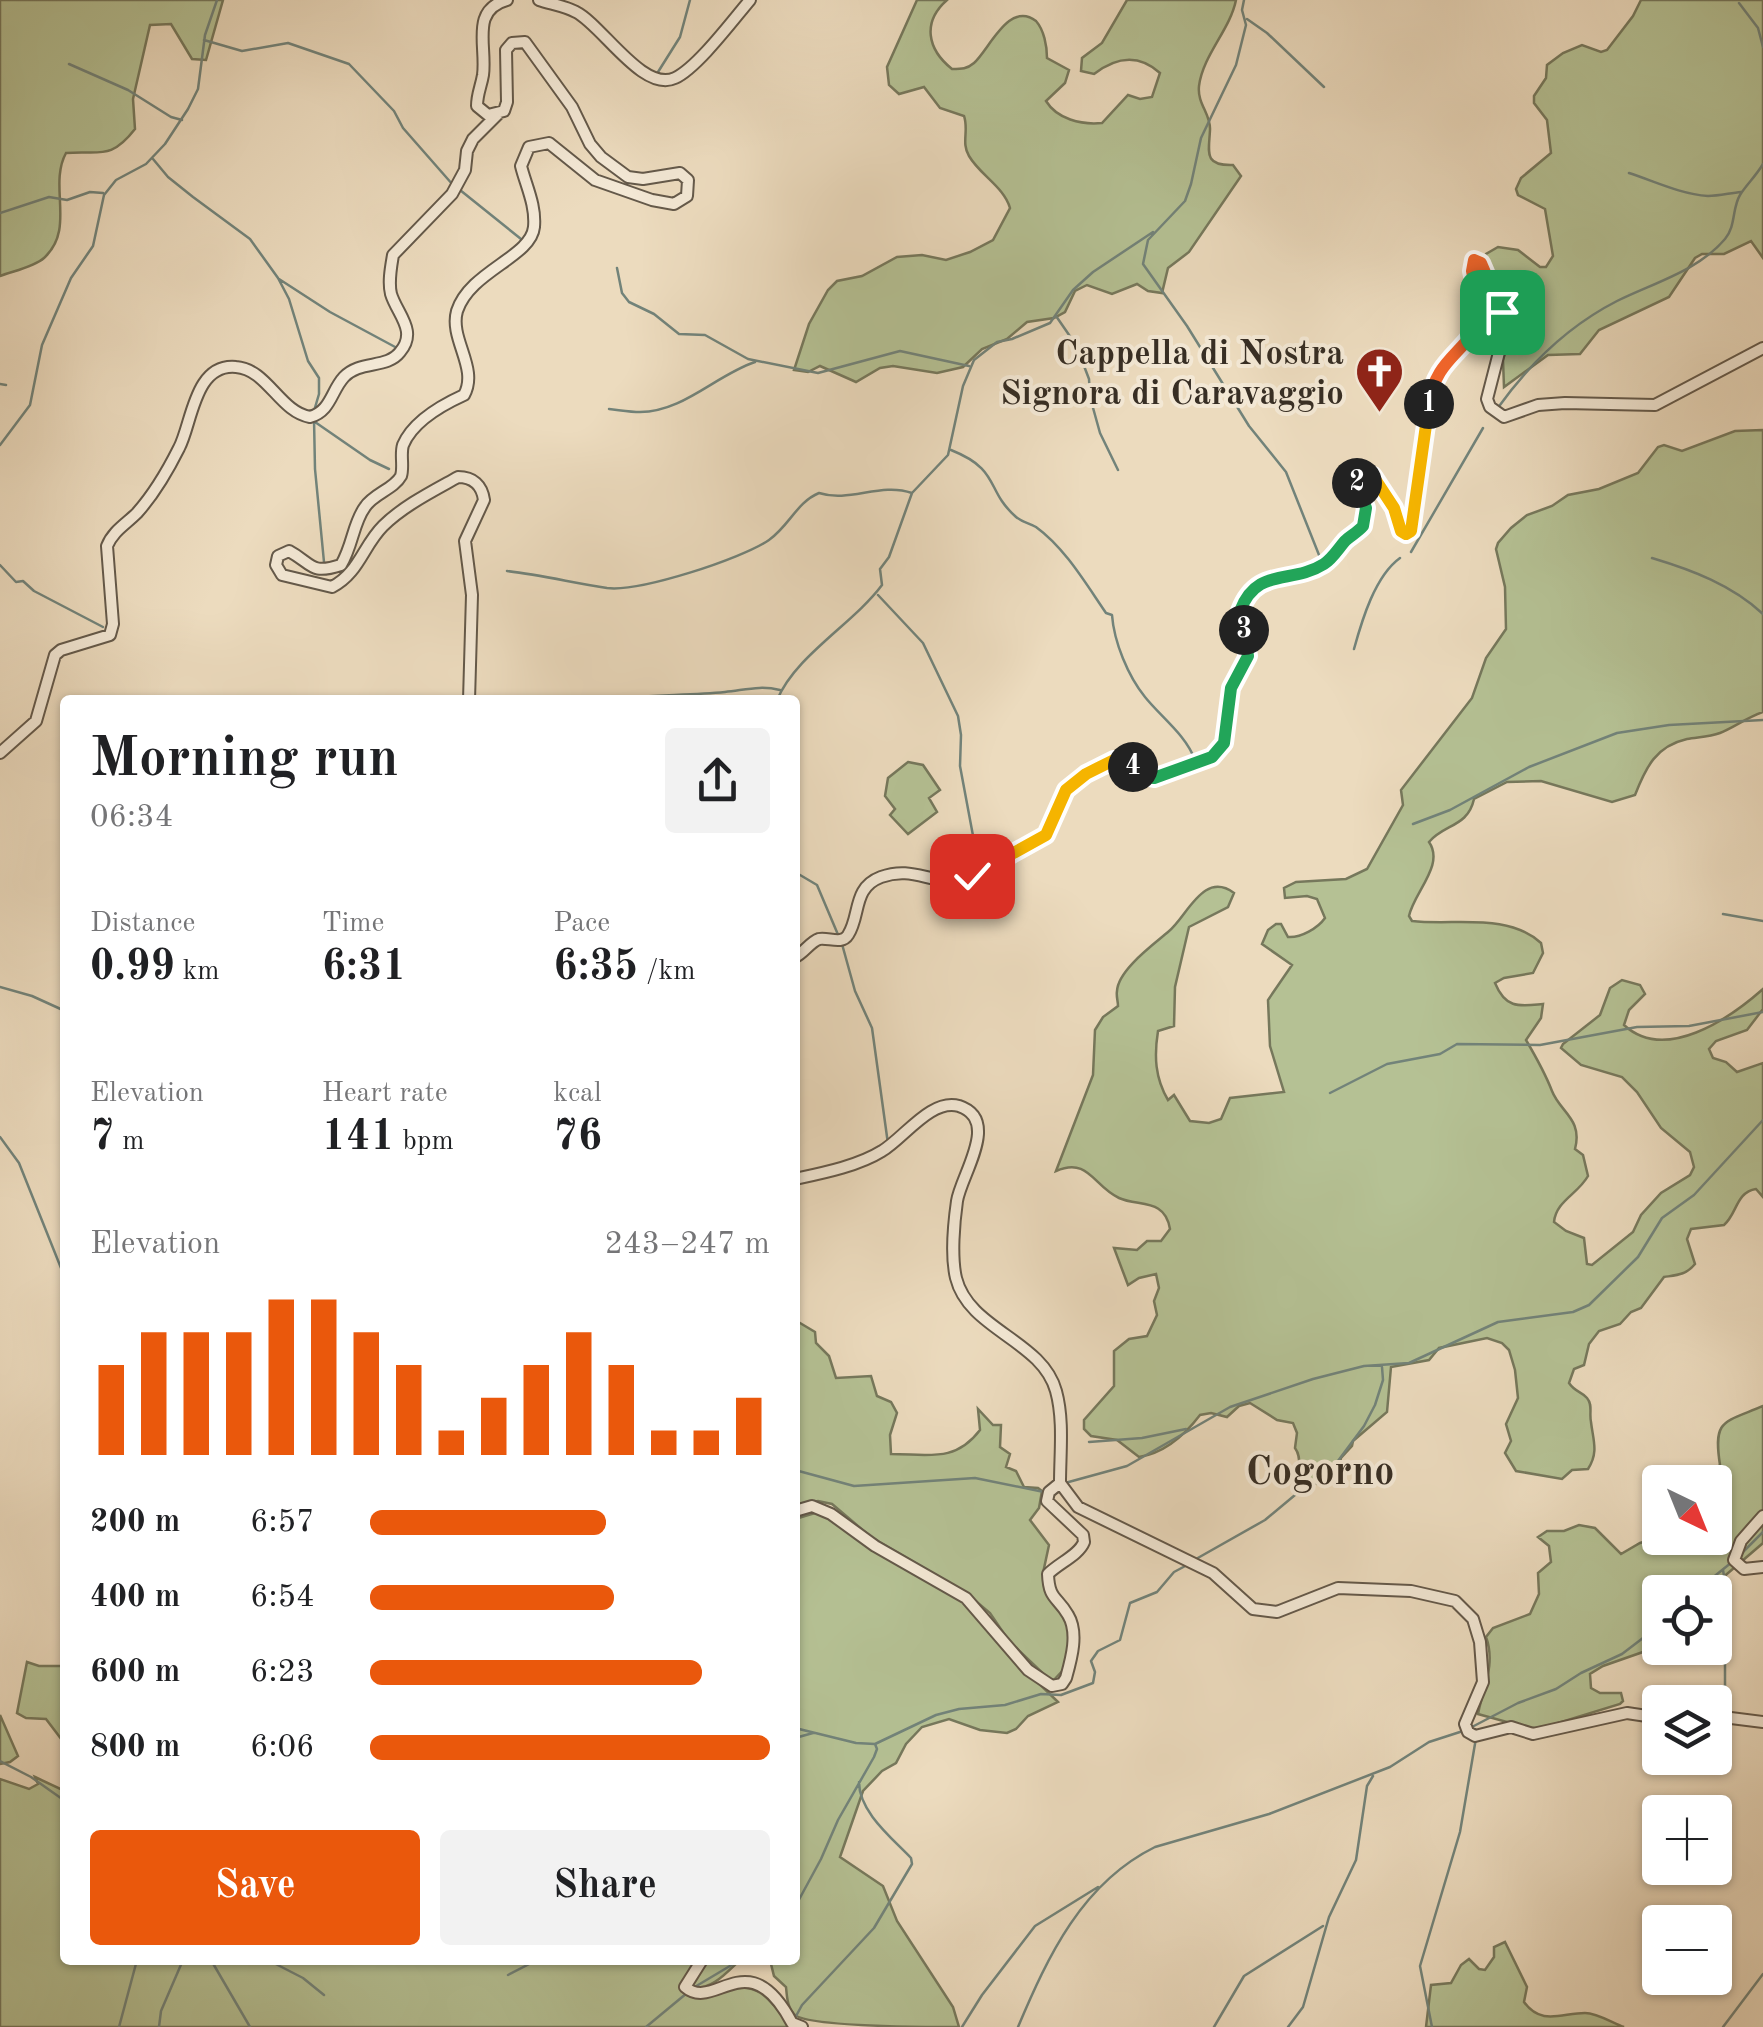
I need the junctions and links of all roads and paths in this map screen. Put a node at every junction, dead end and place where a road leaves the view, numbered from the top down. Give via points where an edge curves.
1 (507, 0) edge
2 (539, 0) edge
3 (750, 0) edge
4 (498, 114) junction
5 (1763, 348) edge
6 (468, 695) edge
7 (0, 753) edge
8 (800, 952) edge
9 (800, 1178) edge
10 (1060, 1483) junction
11 (800, 1510) edge
12 (1763, 1516) edge
13 (1763, 1567) edge
14 (1642, 1715) edge
15 (1732, 1718) edge
16 (1763, 1722) edge
17 (699, 1965) edge
18 (802, 2027) edge

1 - 4 street via 487,10 482,22 477,106
2 - 3 street via 576,12 632,63 664,80 676,78 704,52
4 - 6 street via 508,102 506,50 524,42 601,157 628,176 680,173 690,191 679,203 652,200 595,180 549,143 529,147 522,166 532,198 531,241 489,270 455,318 469,377 464,394 429,414 404,443 402,474 367,502 341,565 309,567 289,551 276,565 282,575 332,587 352,574 388,521 458,477 477,483 484,500 465,541 472,595
4 - 7 street via 473,139 452,194 393,255 391,294 407,326 399,354 354,368 324,410 310,417 238,366 213,375 196,395 166,471 107,546 110,635 55,655 40,714
5 - 8 street via 1655,405 1565,402 1504,417 1487,399 1504,321 1474,260 1481,319 1432,383 1411,531 1401,531 1376,478 1366,474 1357,487 1366,508 1360,530 1328,562 1267,579 1245,598 1240,617 1248,656 1231,688 1220,751 1154,778 1114,760 1066,790 1046,835 1035,842 960,881 916,872 879,878 862,892 848,934 814,941
9 - 10 street via 884,1150 936,1108 972,1114 979,1133 957,1200 956,1278 979,1312 1050,1376 1060,1415
10 - 11 street via 1047,1501 1084,1542 1048,1574 1049,1592 1068,1614 1074,1636 1066,1678 1052,1686 1028,1670 966,1598 831,1514 812,1506
10 - 14 street via 1078,1507 1213,1572 1253,1609 1277,1612 1338,1588 1456,1601 1474,1620 1480,1642 1483,1682 1466,1724 1475,1736 1511,1727 1533,1734
12 - 13 street via 1734,1560 1744,1570
15 - 16 street
17 - 18 street via 685,1987 690,1992 748,1980 778,1997 792,2023

